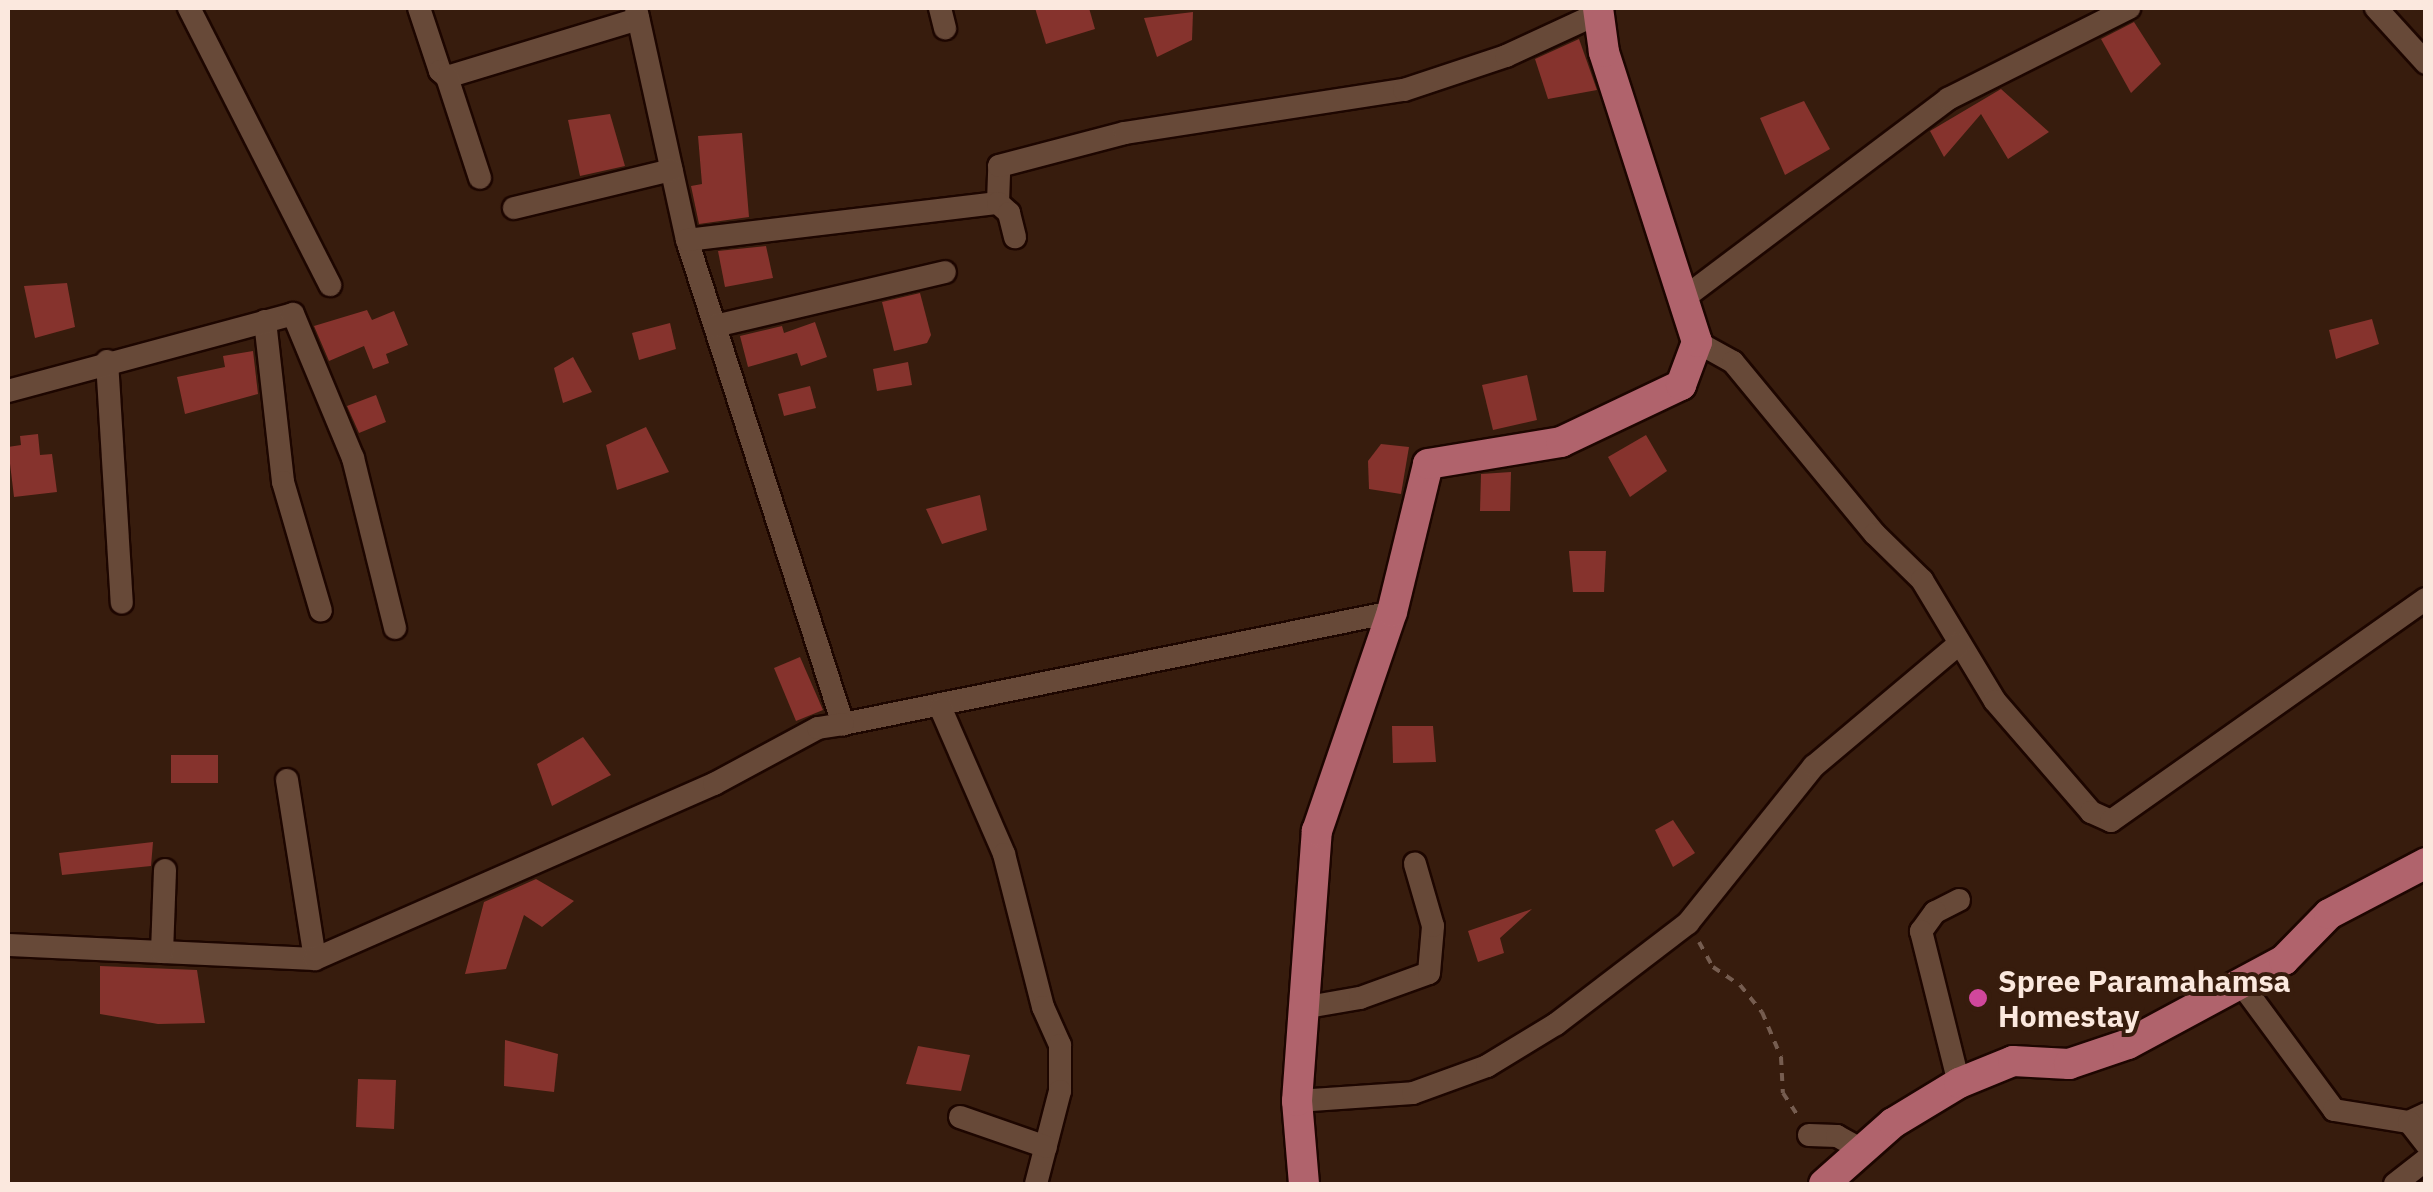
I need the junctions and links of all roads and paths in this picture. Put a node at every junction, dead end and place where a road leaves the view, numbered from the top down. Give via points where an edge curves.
1 (189, 8) edge
2 (418, 8) edge
3 (2129, 8) edge
4 (2376, 8) edge
5 (1599, 10) edge
6 (637, 13) edge
7 (2426, 63) edge
8 (447, 77) junction
9 (671, 170) junction
10 (480, 178) dead end
11 (998, 203) junction
12 (514, 208) dead end
13 (1015, 237) dead end
14 (687, 240) junction
15 (946, 272) dead end
16 (330, 285) dead end
17 (1684, 298) junction
18 (265, 321) junction
19 (715, 326) junction
20 (1697, 342) junction
21 (107, 361) junction
22 (8, 390) edge
23 (2426, 599) edge
24 (122, 602) dead end
25 (321, 611) dead end
26 (1392, 612) junction
27 (395, 628) dead end
28 (1960, 644) junction
29 (941, 708) junction
30 (843, 724) junction
31 (287, 780) dead end
32 (2426, 863) edge
33 (1415, 864) dead end
34 (165, 870) dead end
35 (1959, 900) dead end
36 (1688, 923) junction
37 (8, 945) edge
38 (162, 952) junction
39 (315, 959) junction
40 (2239, 981) junction
41 (1302, 1008) junction
42 (1960, 1083) junction
43 (1297, 1101) junction
44 (960, 1117) dead end
45 (2417, 1118) edge
46 (1809, 1135) joint
47 (2426, 1144) edge
48 (1046, 1147) junction
49 (1862, 1150) junction
50 (2426, 1160) edge
51 (1036, 1184) edge
52 (1304, 1184) edge
53 (1824, 1184) edge
54 (2396, 1184) edge

1 - 16 street
2 - 8 street
3 - 17 street via 1948,98
4 - 7 street
5 - 11 street via 1506,56 1404,90 1125,133 999,166
5 - 17 main road via 1604,52
6 - 8 street
6 - 9 street
8 - 10 street
9 - 12 street
9 - 14 street
11 - 13 street via 1010,212
11 - 14 street
14 - 19 street
15 - 19 street
17 - 20 main road
18 - 21 street
18 - 25 street via 283,482
18 - 27 street via 294,314 308,343 375,527
19 - 30 street
20 - 26 main road via 1681,385 1562,442 1428,464
20 - 28 street via 1734,362 1940,602
21 - 22 street
21 - 24 street
23 - 28 street via 2111,822 2091,812 1995,701
26 - 29 street
26 - 41 main road via 1322,804
28 - 36 street via 1814,766
29 - 30 street
29 - 48 street via 1004,854 1043,1008 1060,1046 1060,1091
30 - 39 street via 818,728 714,784
31 - 39 street
32 - 40 main road via 2329,914 2284,960
33 - 41 street via 1433,926 1430,973 1360,998
34 - 38 street
35 - 42 street via 1935,912 1921,937
36 - 43 street via 1556,1024 1487,1066 1413,1093
36 - 46 path via 1713,966 1762,1012 1780,1056 1783,1093
37 - 38 street
38 - 39 street
40 - 42 main road via 2128,1044 2069,1064 2013,1060
40 - 45 street via 2334,1110
41 - 43 main road
42 - 49 main road
43 - 52 main road
44 - 48 street
45 - 47 street
46 - 49 street via 1837,1136
48 - 51 street
49 - 53 main road
50 - 54 street

